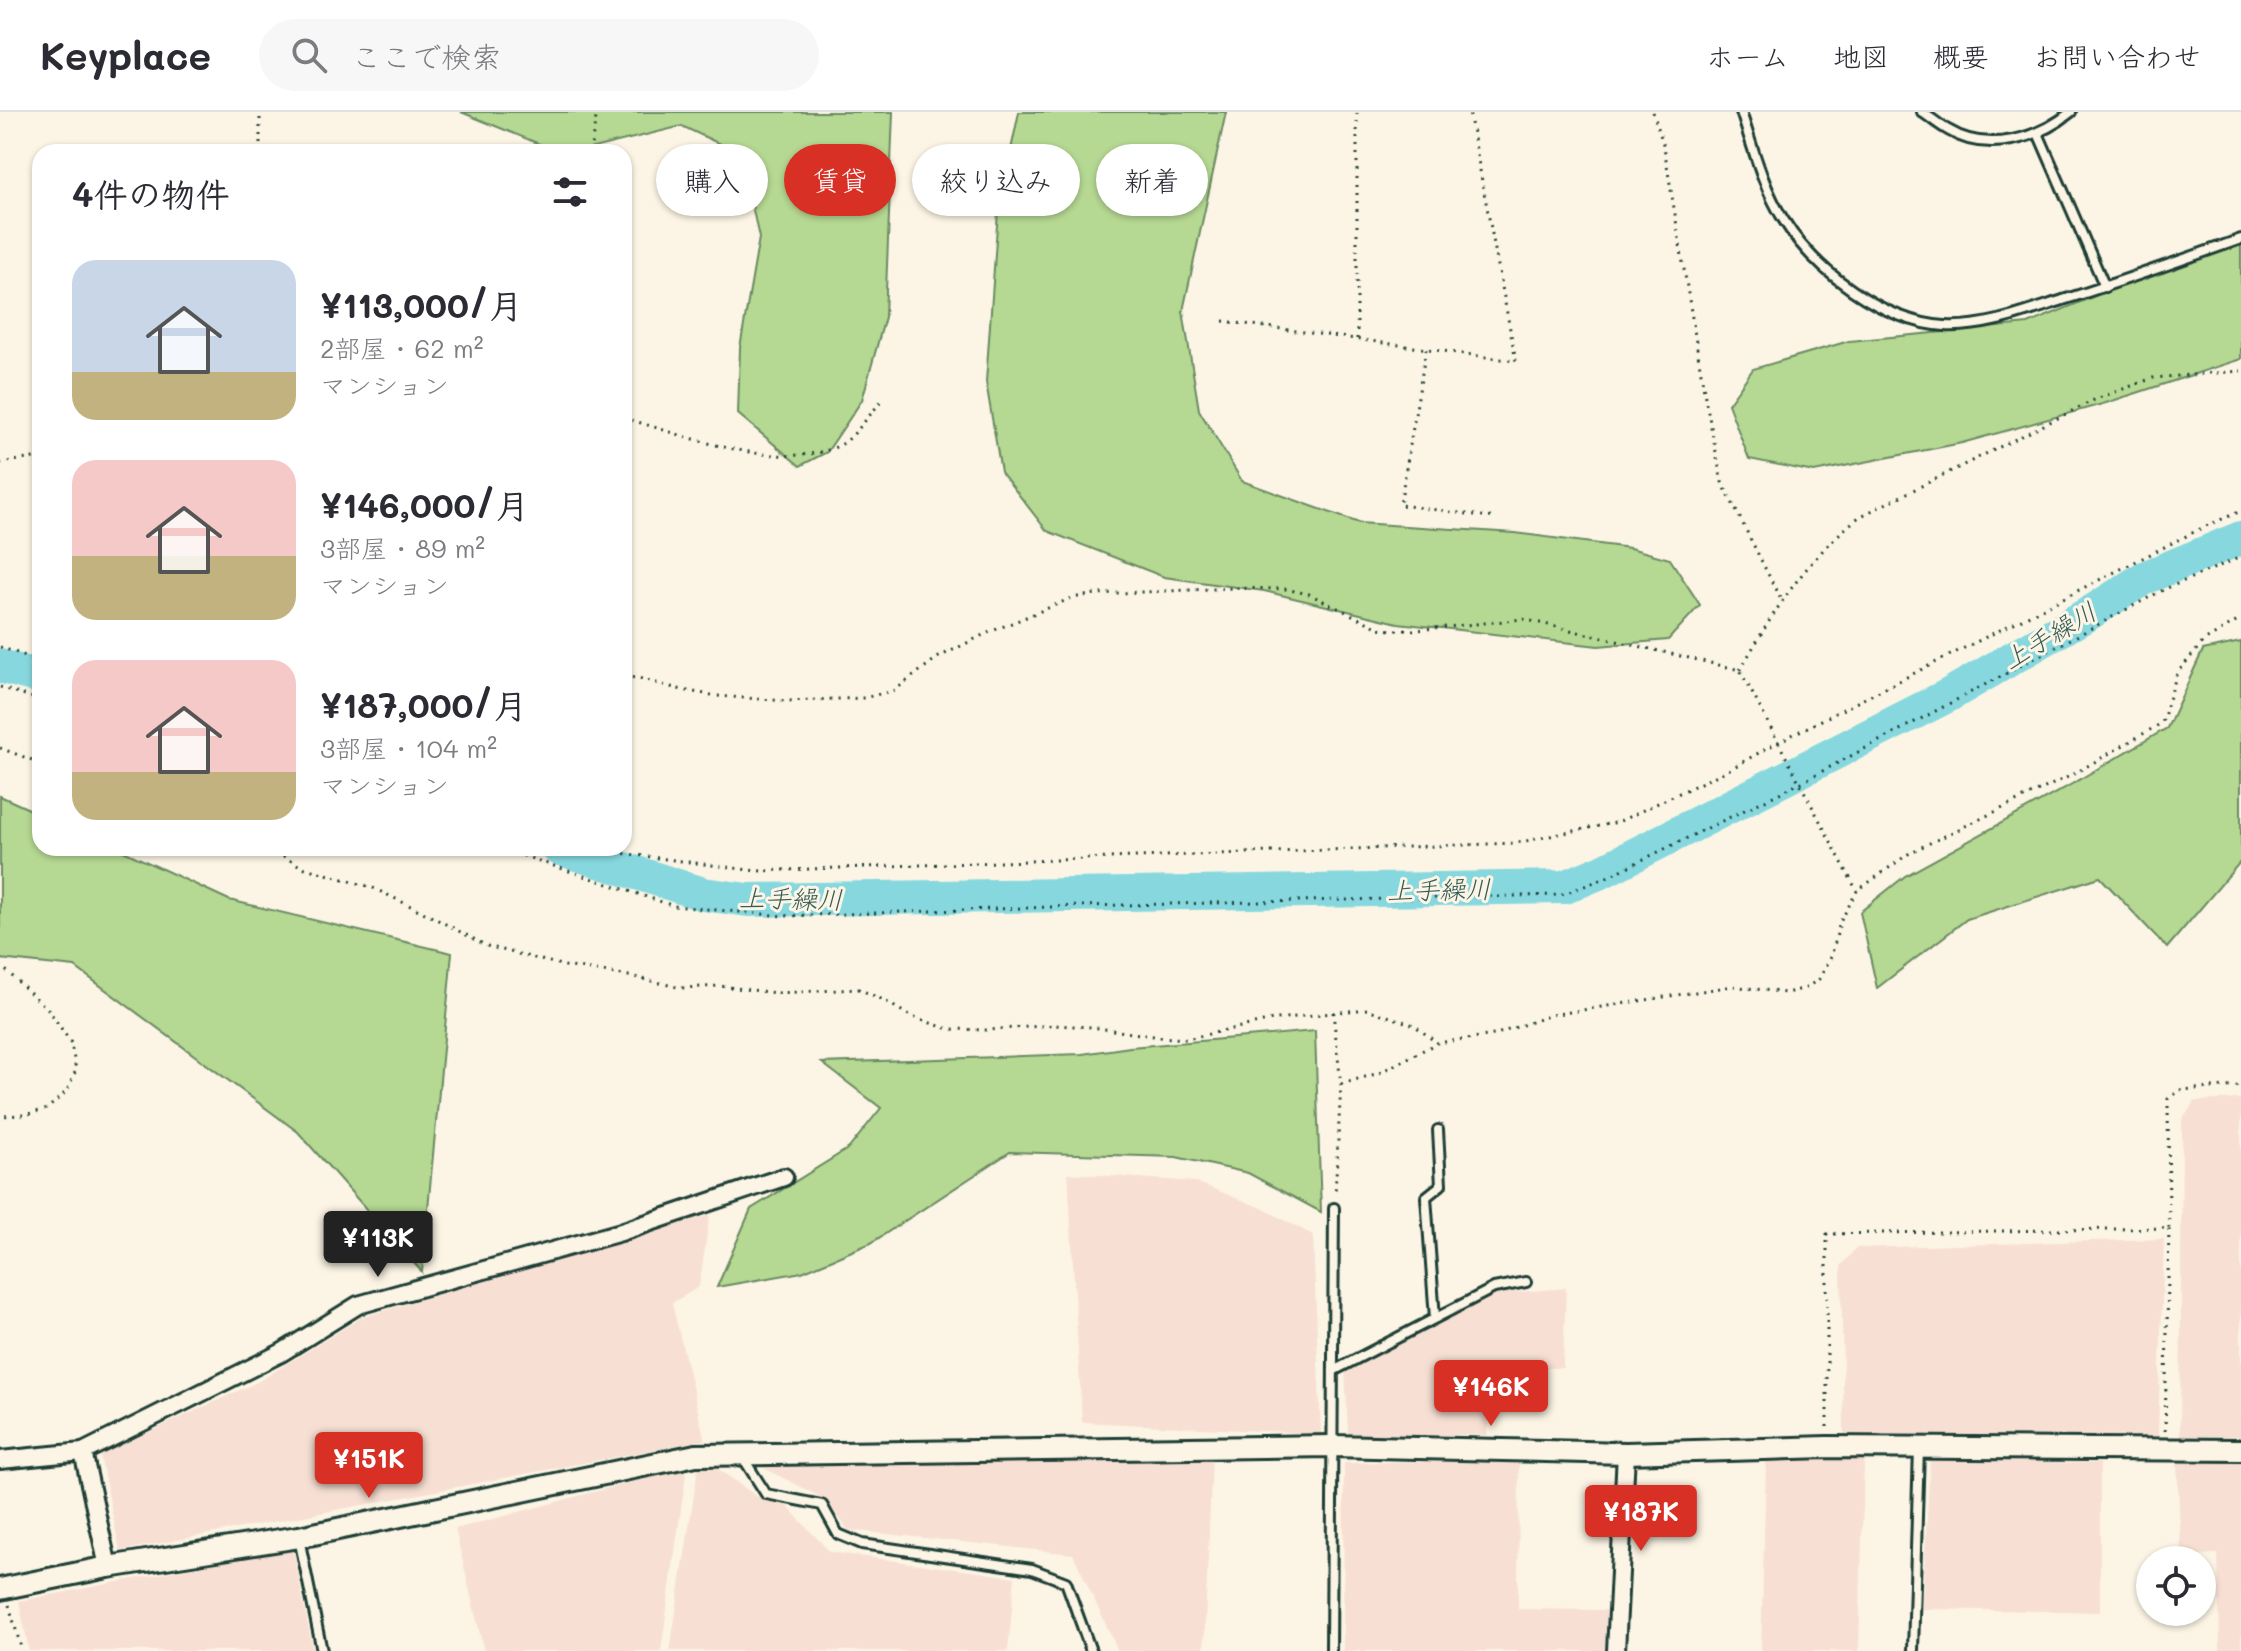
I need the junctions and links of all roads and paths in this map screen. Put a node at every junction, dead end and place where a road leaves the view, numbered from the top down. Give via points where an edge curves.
1 (260, 112) edge
2 (597, 112) edge
3 (1357, 112) edge
4 (1469, 112) edge
5 (1653, 112) edge
6 (1741, 112) edge
7 (1922, 112) edge
8 (2071, 112) edge
9 (2038, 133) junction
10 (260, 144) edge
11 (591, 144) edge
12 (2241, 239) edge
13 (2105, 287) junction
14 (1223, 321) dead end
15 (1357, 339) junction
16 (1426, 349) junction
17 (2241, 371) edge
18 (884, 398) dead end
19 (632, 420) edge
20 (32, 458) edge
21 (0, 463) edge
22 (2241, 511) edge
23 (1497, 518) dead end
24 (2241, 557) edge
25 (1781, 600) junction
26 (2241, 619) edge
27 (0, 647) edge
28 (32, 658) edge
29 (1740, 670) junction
30 (632, 678) edge
31 (0, 687) edge
32 (32, 697) edge
33 (1778, 742) junction
34 (0, 748) edge
35 (32, 760) edge
36 (1800, 783) junction
37 (632, 855) edge
38 (283, 856) edge
39 (524, 856) edge
40 (1857, 891) junction
41 (0, 965) edge
42 (1333, 1012) junction
43 (1437, 1043) junction
44 (1341, 1084) junction
45 (2241, 1086) edge
46 (0, 1116) edge
47 (1438, 1130) dead end
48 (784, 1177) dead end
49 (1334, 1208) joint
50 (2169, 1228) junction
51 (1526, 1282) dead end
52 (1435, 1318) junction
53 (1333, 1371) junction
54 (1332, 1446) junction
55 (1827, 1447) junction
56 (1919, 1447) junction
57 (2165, 1450) junction
58 (2241, 1450) edge
59 (83, 1452) junction
60 (1626, 1453) junction
61 (741, 1455) junction
62 (0, 1460) edge
63 (299, 1537) junction
64 (108, 1567) junction
65 (2, 1588) edge
66 (22, 1651) edge
67 (322, 1651) edge
68 (1091, 1651) edge
69 (1331, 1651) edge
70 (1616, 1651) edge
71 (1913, 1651) edge

1 - 10 path
2 - 11 path
3 - 15 path
4 - 16 path via 1516,361
5 - 25 path via 1664,147 1722,482
6 - 13 lane via 1783,219 1838,280 1877,305 1920,322 1981,324
7 - 9 lane via 1950,132 1977,141 2004,142
8 - 9 lane
9 - 13 lane
12 - 13 lane
14 - 15 path
15 - 16 path
16 - 23 path via 1400,505
17 - 25 path via 2153,378 2125,387 1859,517 1832,538
18 - 19 path via 845,443 811,454 771,456 733,449
20 - 21 path
22 - 33 path
24 - 36 path via 2165,589
25 - 29 path
26 - 40 path via 2204,641 2177,673 2162,723 2072,775 1911,852
27 - 28 path
29 - 30 path via 1523,619 1417,630 1379,628 1309,594 1236,588 1072,598 937,658 895,690 864,698 788,701 717,696
29 - 33 path
31 - 32 path
33 - 36 path
33 - 37 path via 1618,822 1516,843 757,871
34 - 35 path
36 - 39 path via 1561,895 783,916 674,906
36 - 40 path
38 - 42 path via 302,867 371,887 487,946 681,988 721,986 776,993 859,989 912,1017 949,1029 1054,1025 1186,1039
40 - 43 path via 1840,922 1831,957 1819,979 1806,988 1786,993 1733,986 1551,1015 1494,1035
41 - 46 path via 48,1009 71,1043 76,1070 67,1091 47,1109
42 - 43 path via 1367,1009 1414,1025
42 - 44 path
43 - 44 path via 1379,1073
44 - 49 path
45 - 50 path via 2179,1090 2168,1099
47 - 52 lane via 1441,1185 1426,1197
48 - 59 street via 621,1232 358,1305 281,1353
49 - 53 lane
50 - 55 path via 1827,1234
50 - 57 path
51 - 52 lane via 1494,1288
52 - 53 lane
53 - 54 lane
54 - 60 street
54 - 61 street
54 - 69 lane
55 - 56 street
55 - 60 street
56 - 57 street
56 - 71 lane
57 - 58 street
59 - 62 street
59 - 64 street
60 - 70 street
61 - 63 street via 696,1455
61 - 68 lane via 766,1494 822,1505 838,1534 862,1544 1032,1569 1066,1582
63 - 64 street
63 - 67 lane
64 - 65 street
65 - 66 path

